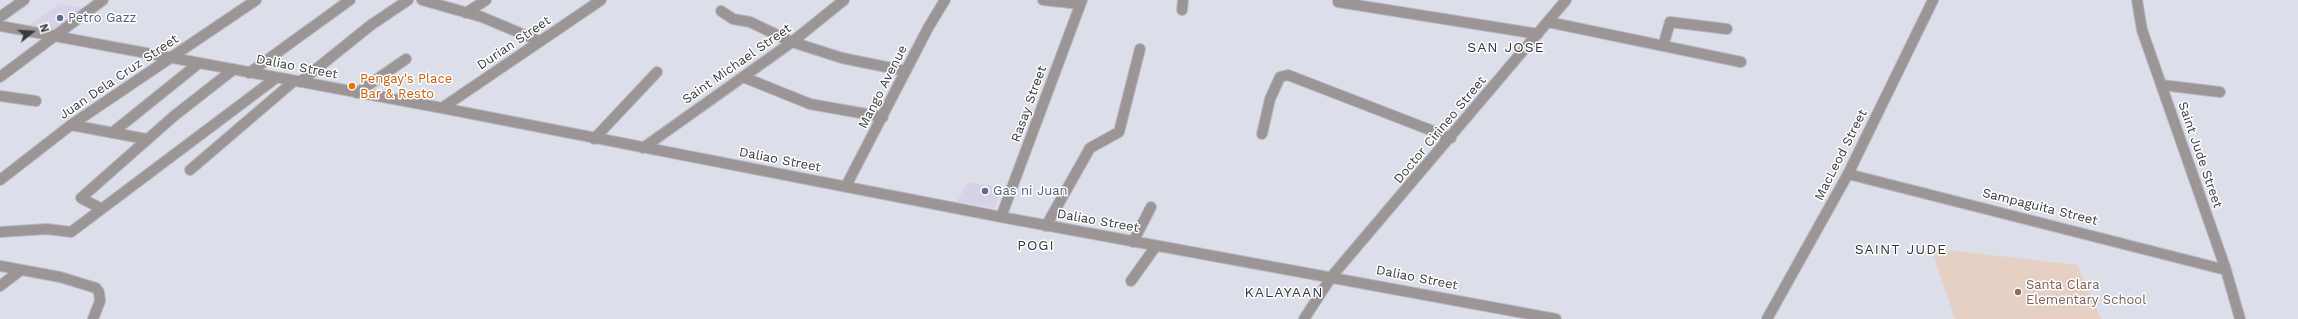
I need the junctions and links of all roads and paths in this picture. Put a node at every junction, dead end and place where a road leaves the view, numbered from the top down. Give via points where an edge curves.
1 (24, 0) edge
2 (103, 0) edge
3 (256, 0) edge
4 (350, 0) edge
5 (408, 0) edge
6 (422, 0) edge
7 (486, 0) edge
8 (601, 0) edge
9 (844, 0) edge
10 (945, 0) edge
11 (1043, 0) edge
12 (1183, 0) edge
13 (1384, 0) edge
14 (1566, 0) edge
15 (1933, 0) edge
16 (2137, 0) edge
17 (1081, 2) edge
18 (1338, 2) dead end
19 (1378, 8) junction
20 (1182, 10) dead end
21 (721, 11) dead end
22 (466, 14) junction
23 (0, 17) edge
24 (1548, 22) junction
25 (0, 26) edge
26 (1727, 29) dead end
27 (1538, 34) junction
28 (53, 36) junction
29 (539, 41) junction
30 (792, 42) junction
31 (1663, 46) junction
32 (1140, 49) dead end
33 (170, 58) junction
34 (406, 59) dead end
35 (1741, 62) dead end
36 (199, 63) junction
37 (234, 70) junction
38 (906, 71) junction
39 (249, 72) junction
40 (657, 72) dead end
41 (0, 77) edge
42 (743, 77) junction
43 (276, 78) junction
44 (297, 82) junction
45 (2162, 85) junction
46 (2220, 92) dead end
47 (357, 93) junction
48 (0, 96) edge
49 (36, 101) dead end
50 (442, 108) junction
51 (883, 117) junction
52 (72, 124) junction
53 (112, 133) junction
54 (1262, 134) dead end
55 (1451, 138) junction
56 (146, 139) junction
57 (594, 139) junction
58 (643, 148) junction
59 (190, 170) dead end
60 (1848, 174) junction
61 (0, 180) edge
62 (846, 186) junction
63 (1151, 207) dead end
64 (102, 209) junction
65 (1001, 217) junction
66 (1046, 226) junction
67 (0, 232) edge
68 (1133, 242) junction
69 (1156, 246) junction
70 (0, 266) edge
71 (21, 270) junction
72 (2226, 270) junction
73 (1332, 276) junction
74 (1131, 281) dead end
75 (0, 286) edge
76 (1506, 314) edge
77 (93, 319) edge
78 (1304, 319) edge
79 (1556, 319) edge
80 (1767, 319) edge
81 (2240, 319) edge

1 - 23 street
2 - 28 street
3 - 33 street, Juan Dela Cruz Street
4 - 39 street
5 - 44 street
6 - 22 street
7 - 22 street
8 - 29 street, Durian Street
9 - 30 street, Saint Michael Street
10 - 38 street, Mango Avenue
11 - 17 street
12 - 20 street
13 - 19 street
14 - 24 street, Doctor Cirineo Street
15 - 60 street, MacLeod Street
16 - 45 street, Saint Jude Street via 2142,30
17 - 65 street, Rasay Street
18 - 19 street
19 - 27 street
21 - 30 street via 733,19 750,22
22 - 29 street via 508,27
24 - 27 street, Doctor Cirineo Street
24 - 31 street
25 - 28 street, Daliao Street
26 - 31 street via 1670,22
27 - 55 street, Doctor Cirineo Street
28 - 33 street, Daliao Street
28 - 41 street
29 - 50 street, Durian Street
30 - 38 street via 842,58
30 - 42 street, Saint Michael Street
31 - 35 street
32 - 66 street via 1119,132 1090,148
33 - 36 street, Daliao Street
33 - 52 street, Juan Dela Cruz Street
34 - 47 street
36 - 37 street, Daliao Street
36 - 53 street
37 - 39 street, Daliao Street
37 - 56 street
38 - 51 street, Mango Avenue
39 - 43 street, Daliao Street
40 - 57 street
42 - 51 street via 810,104
42 - 58 street, Saint Michael Street
43 - 44 street, Daliao Street
43 - 64 street
44 - 47 street, Daliao Street
44 - 59 street
45 - 46 street
45 - 72 street, Saint Jude Street
47 - 50 street, Daliao Street
48 - 49 street
50 - 57 street, Daliao Street
51 - 62 street, Mango Avenue
52 - 53 street
52 - 61 street, Juan Dela Cruz Street
53 - 56 street
54 - 55 street via 1270,99 1280,77 1288,76
55 - 73 street, Doctor Cirineo Street
56 - 64 street via 81,198
57 - 58 street, Daliao Street
58 - 62 street, Daliao Street
60 - 72 street, Sampaguita Street
60 - 80 street, MacLeod Street
62 - 65 street, Daliao Street
63 - 68 street
64 - 67 street via 71,232 47,229
65 - 66 street, Daliao Street
66 - 68 street, Daliao Street
68 - 69 street, Daliao Street
69 - 73 street, Daliao Street
69 - 74 street
70 - 71 street
71 - 75 street
71 - 77 street via 60,277 96,288 100,301
72 - 81 street, Saint Jude Street
73 - 76 street, Daliao Street
73 - 78 street, Doctor Cirineo Street
76 - 79 street, Daliao Street

